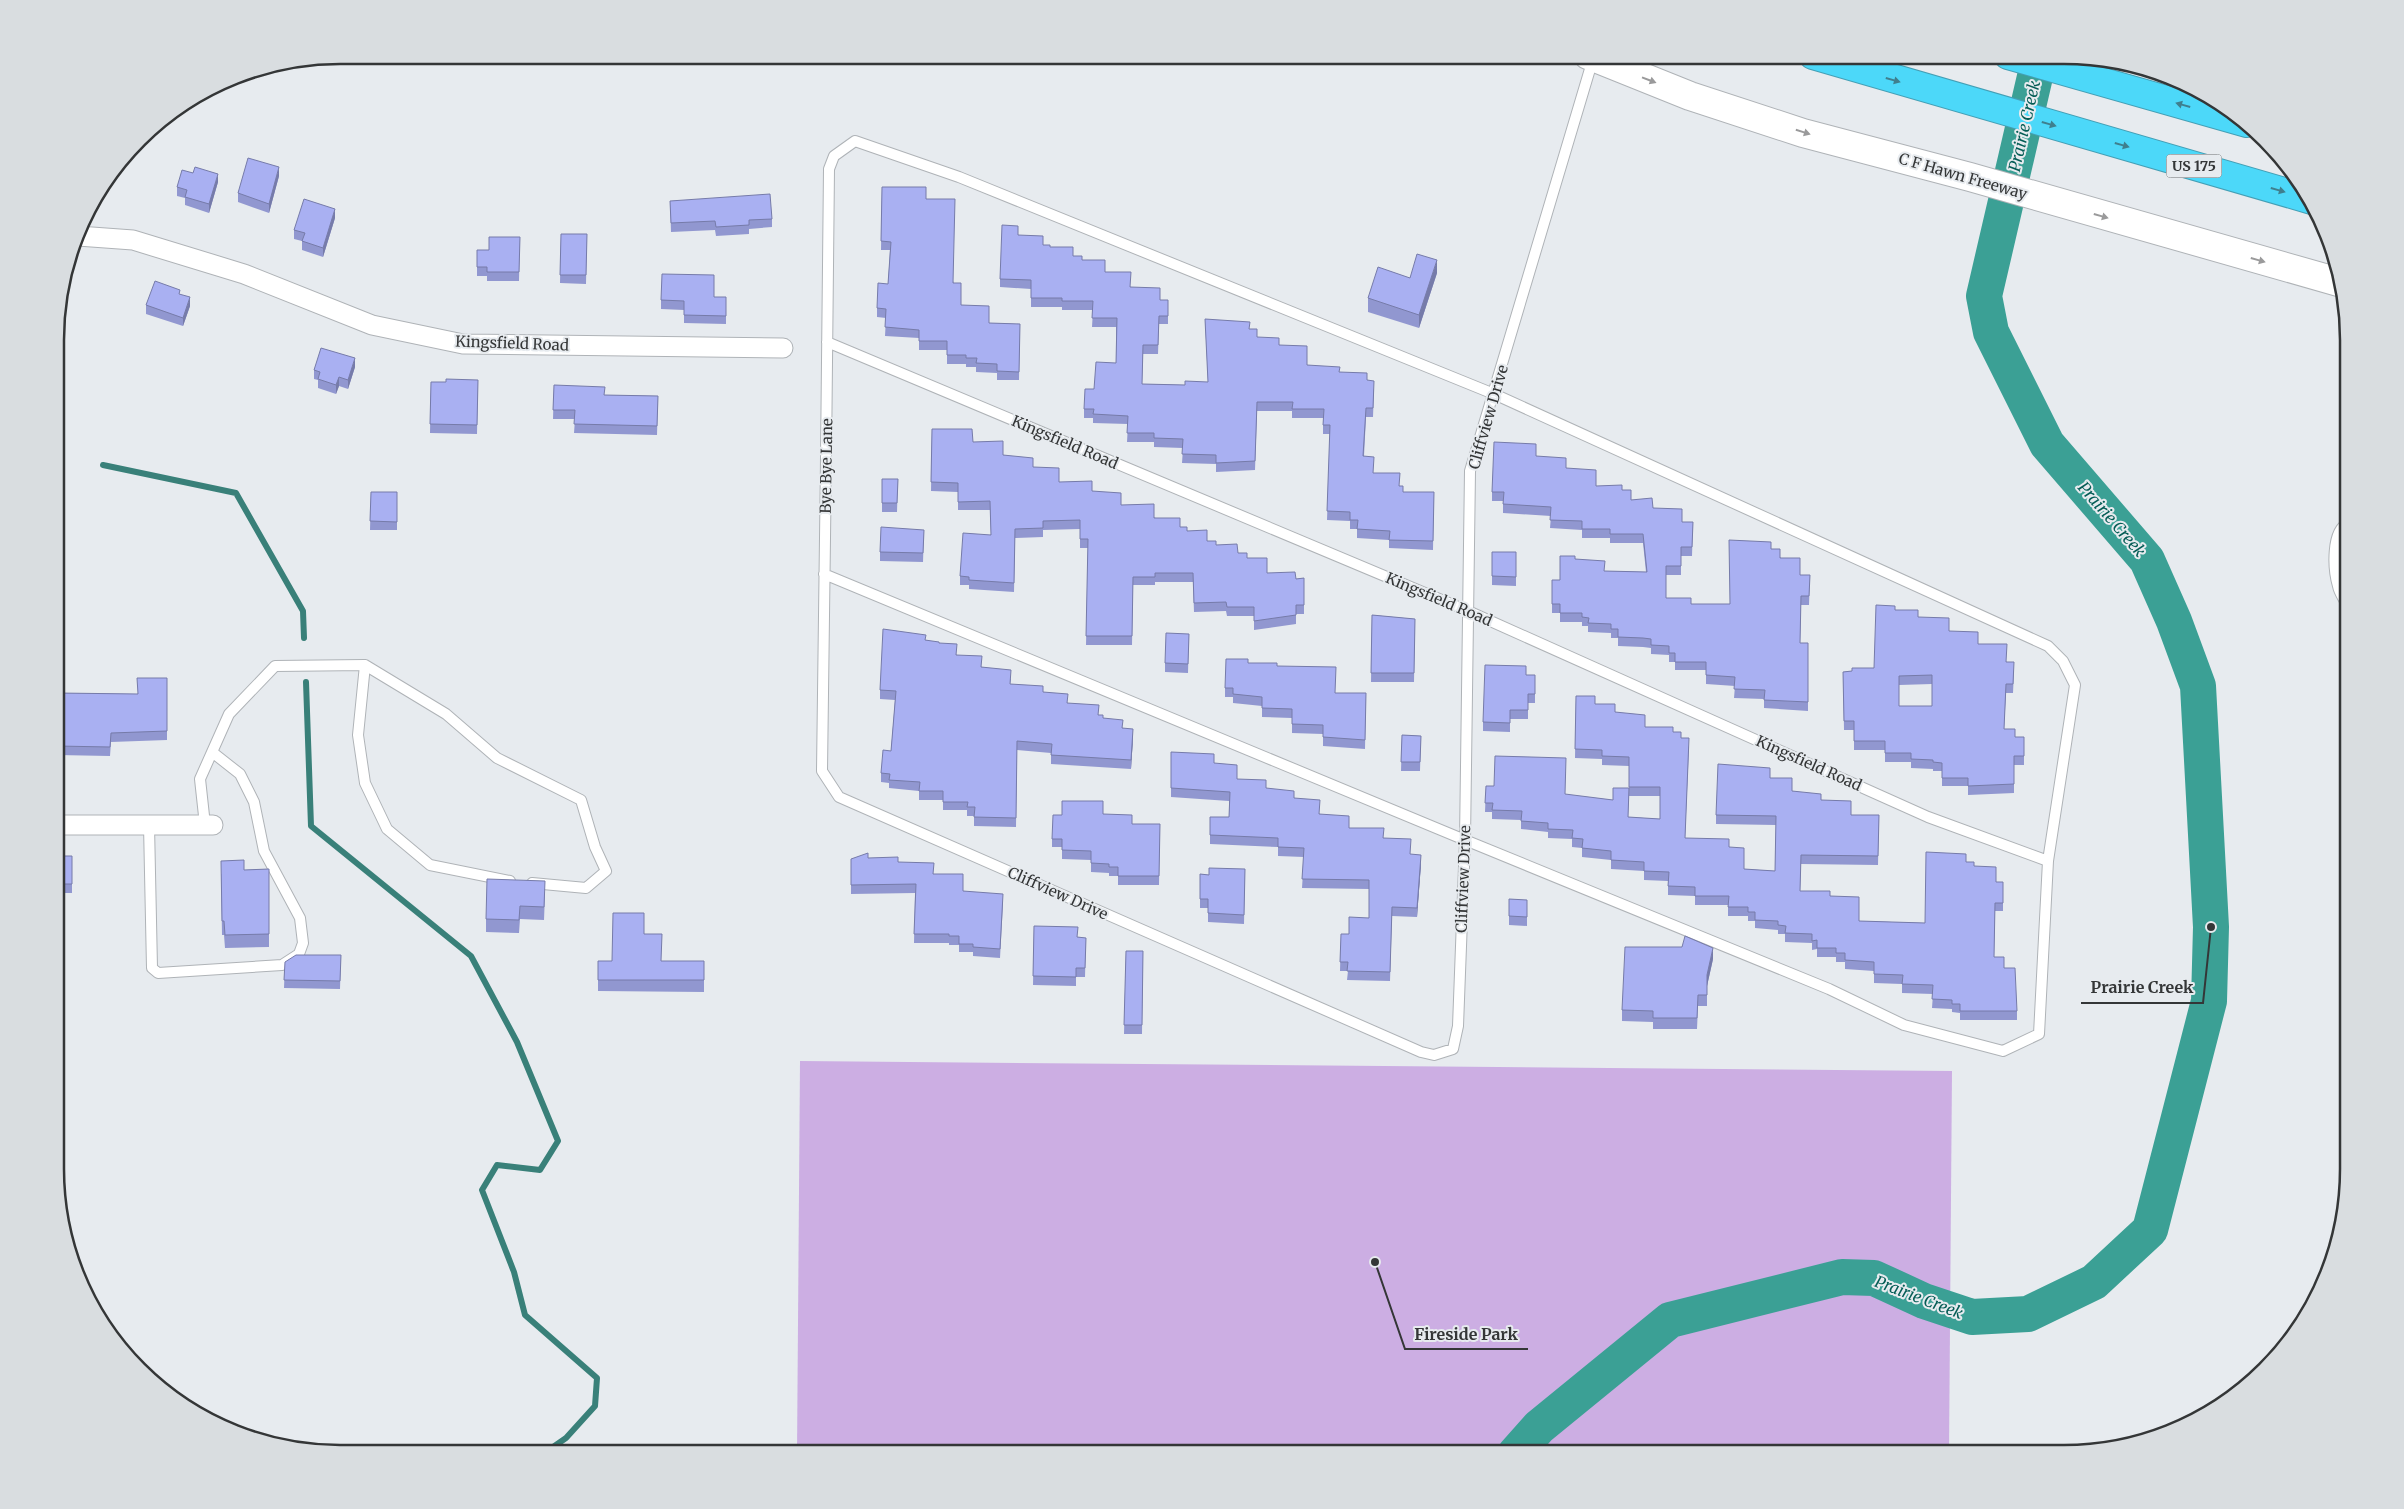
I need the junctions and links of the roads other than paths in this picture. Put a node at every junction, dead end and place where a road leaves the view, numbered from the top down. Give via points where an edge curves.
1 (1588, 64) edge
2 (1610, 64) edge
3 (1843, 64) edge
4 (2040, 64) edge
5 (2227, 118) edge
6 (2300, 196) edge
7 (84, 236) edge
8 (2334, 281) edge
9 (827, 342) junction
10 (783, 348) dead end
11 (1494, 394) junction
12 (2340, 534) edge
13 (824, 574) junction
14 (2340, 590) edge
15 (1468, 611) junction
16 (364, 665) junction
17 (212, 752) junction
18 (839, 797) joint
19 (64, 825) edge
20 (149, 825) junction
21 (209, 825) joint
22 (1465, 840) junction
23 (2048, 861) junction

1 - 11 lane, Cliffview Drive
2 -> 8 main road, C F Hawn Freeway via 1690,96 1803,133
3 -> 6 highway, US 175
5 -> 4 highway
7 - 10 street, Kingsfield Road via 133,240 162,248 244,274 372,326 462,344
9 - 11 lane, Bye Bye Lane via 829,169 834,156 855,141 968,181
9 - 13 lane, Bye Bye Lane
9 - 15 lane, Kingsfield Road
11 - 15 lane, Cliffview Drive via 1470,471
11 - 23 lane via 2048,646 2063,661 2074,685
12 - 14 lane via 2334,545
13 - 18 lane, Bye Bye Lane via 822,771
13 - 22 lane
15 - 22 lane, Cliffview Drive
15 - 23 lane, Kingsfield Road via 1928,817
16 - 16 lane via 358,734 365,783 387,830 430,865 504,880 586,888 606,872 581,800 497,758 446,714
16 - 17 lane via 275,666 229,714
17 - 20 lane via 240,774 254,802 264,851 300,918 303,943 299,954 282,965 158,973 152,968
17 - 21 lane via 200,779
18 - 22 lane, Cliffview Drive via 1434,1055 1453,1049 1456,1038
19 - 20 street
20 - 21 street
22 - 23 lane via 1821,985 1904,1025 2003,1052 2039,1034

